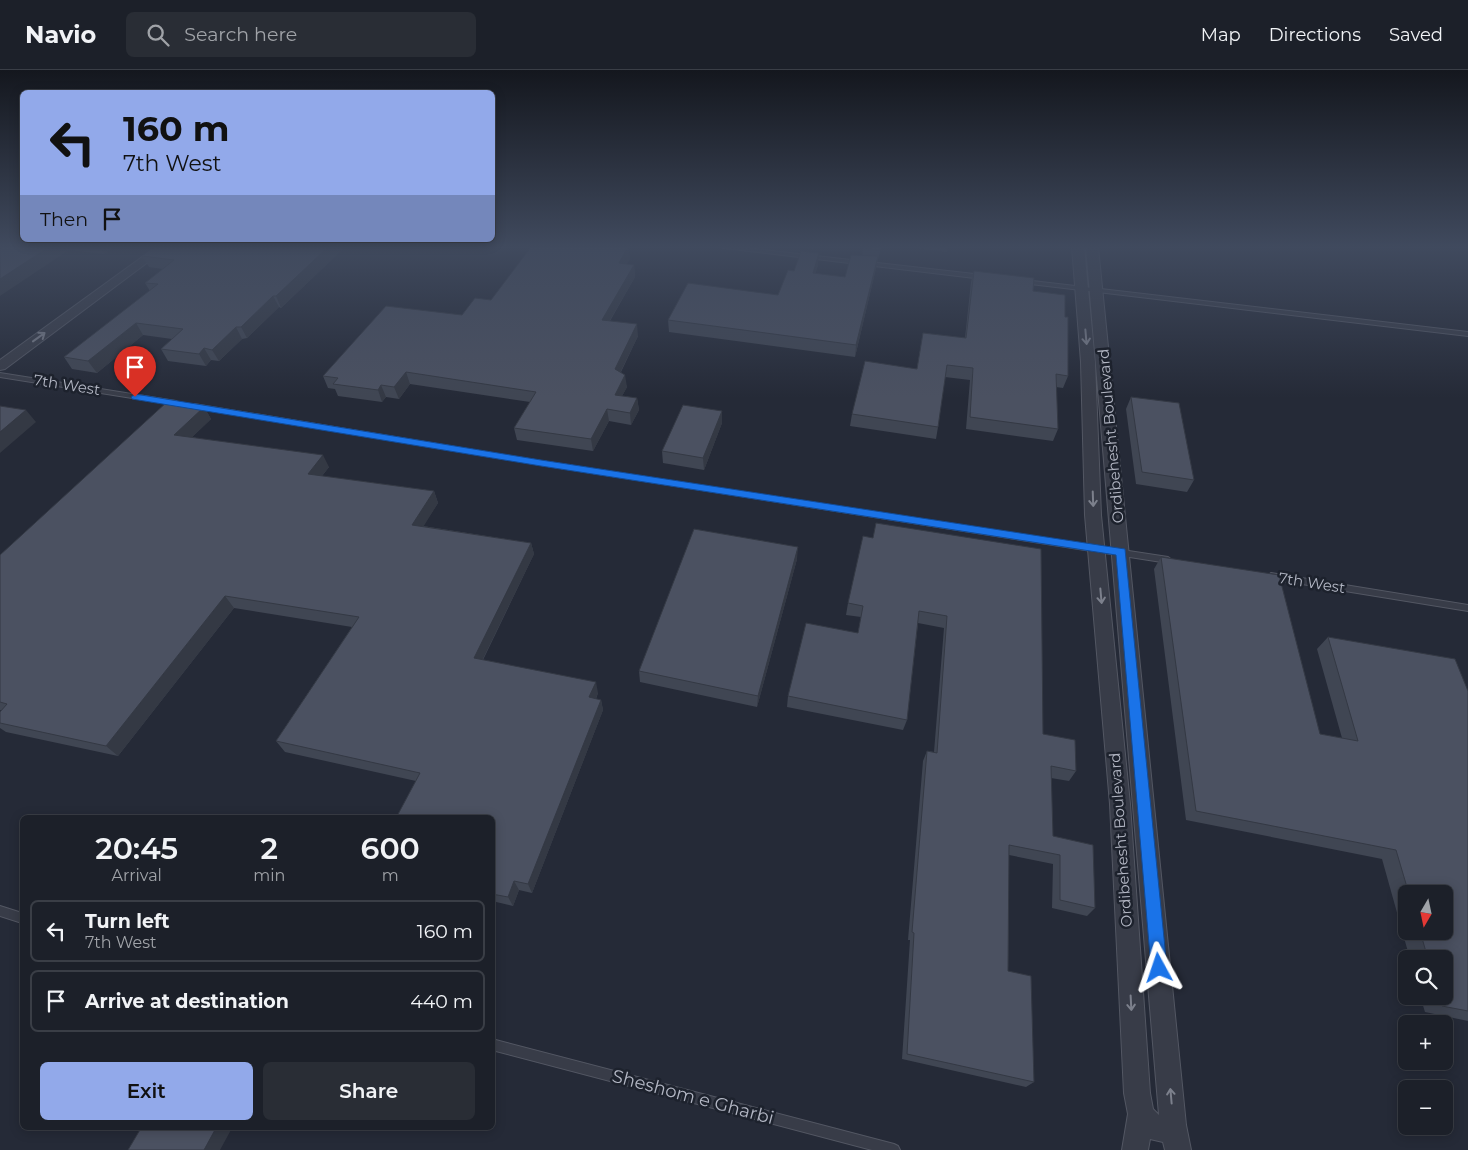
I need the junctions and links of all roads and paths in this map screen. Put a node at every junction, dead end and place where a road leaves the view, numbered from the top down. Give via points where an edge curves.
1 (76, 297) edge
2 (94, 297) edge
3 (1083, 297) edge
4 (1098, 297) edge
5 (1159, 297) edge
6 (1468, 334) edge
7 (0, 352) edge
8 (0, 366) edge
9 (0, 374) edge
10 (1096, 548) junction
11 (1122, 552) junction
12 (1180, 561) edge
13 (1267, 576) edge
14 (1468, 608) edge
15 (0, 912) edge
16 (20, 917) edge
17 (495, 1045) edge
18 (1140, 1114) junction
19 (1175, 1137) edge
20 (894, 1150) edge
21 (1135, 1150) edge

1 - 7 street
8 -> 2 street
3 -> 10 street, Ordibehesht Boulevard
4 - 11 street, Ordibehesht Boulevard
5 - 6 lane
9 - 10 lane, 7th West via 541,463
10 - 11 lane, 7th West
10 -> 18 street, Ordibehesht Boulevard via 1120,804 1133,1052
11 - 12 lane, 7th West
19 -> 11 street, Ordibehesht Boulevard
13 - 14 lane, 7th West
15 - 16 lane
17 - 20 lane, Sheshom e Gharbi
18 - 19 street, Ordibehesht Boulevard via 1148,1125
18 - 21 street

